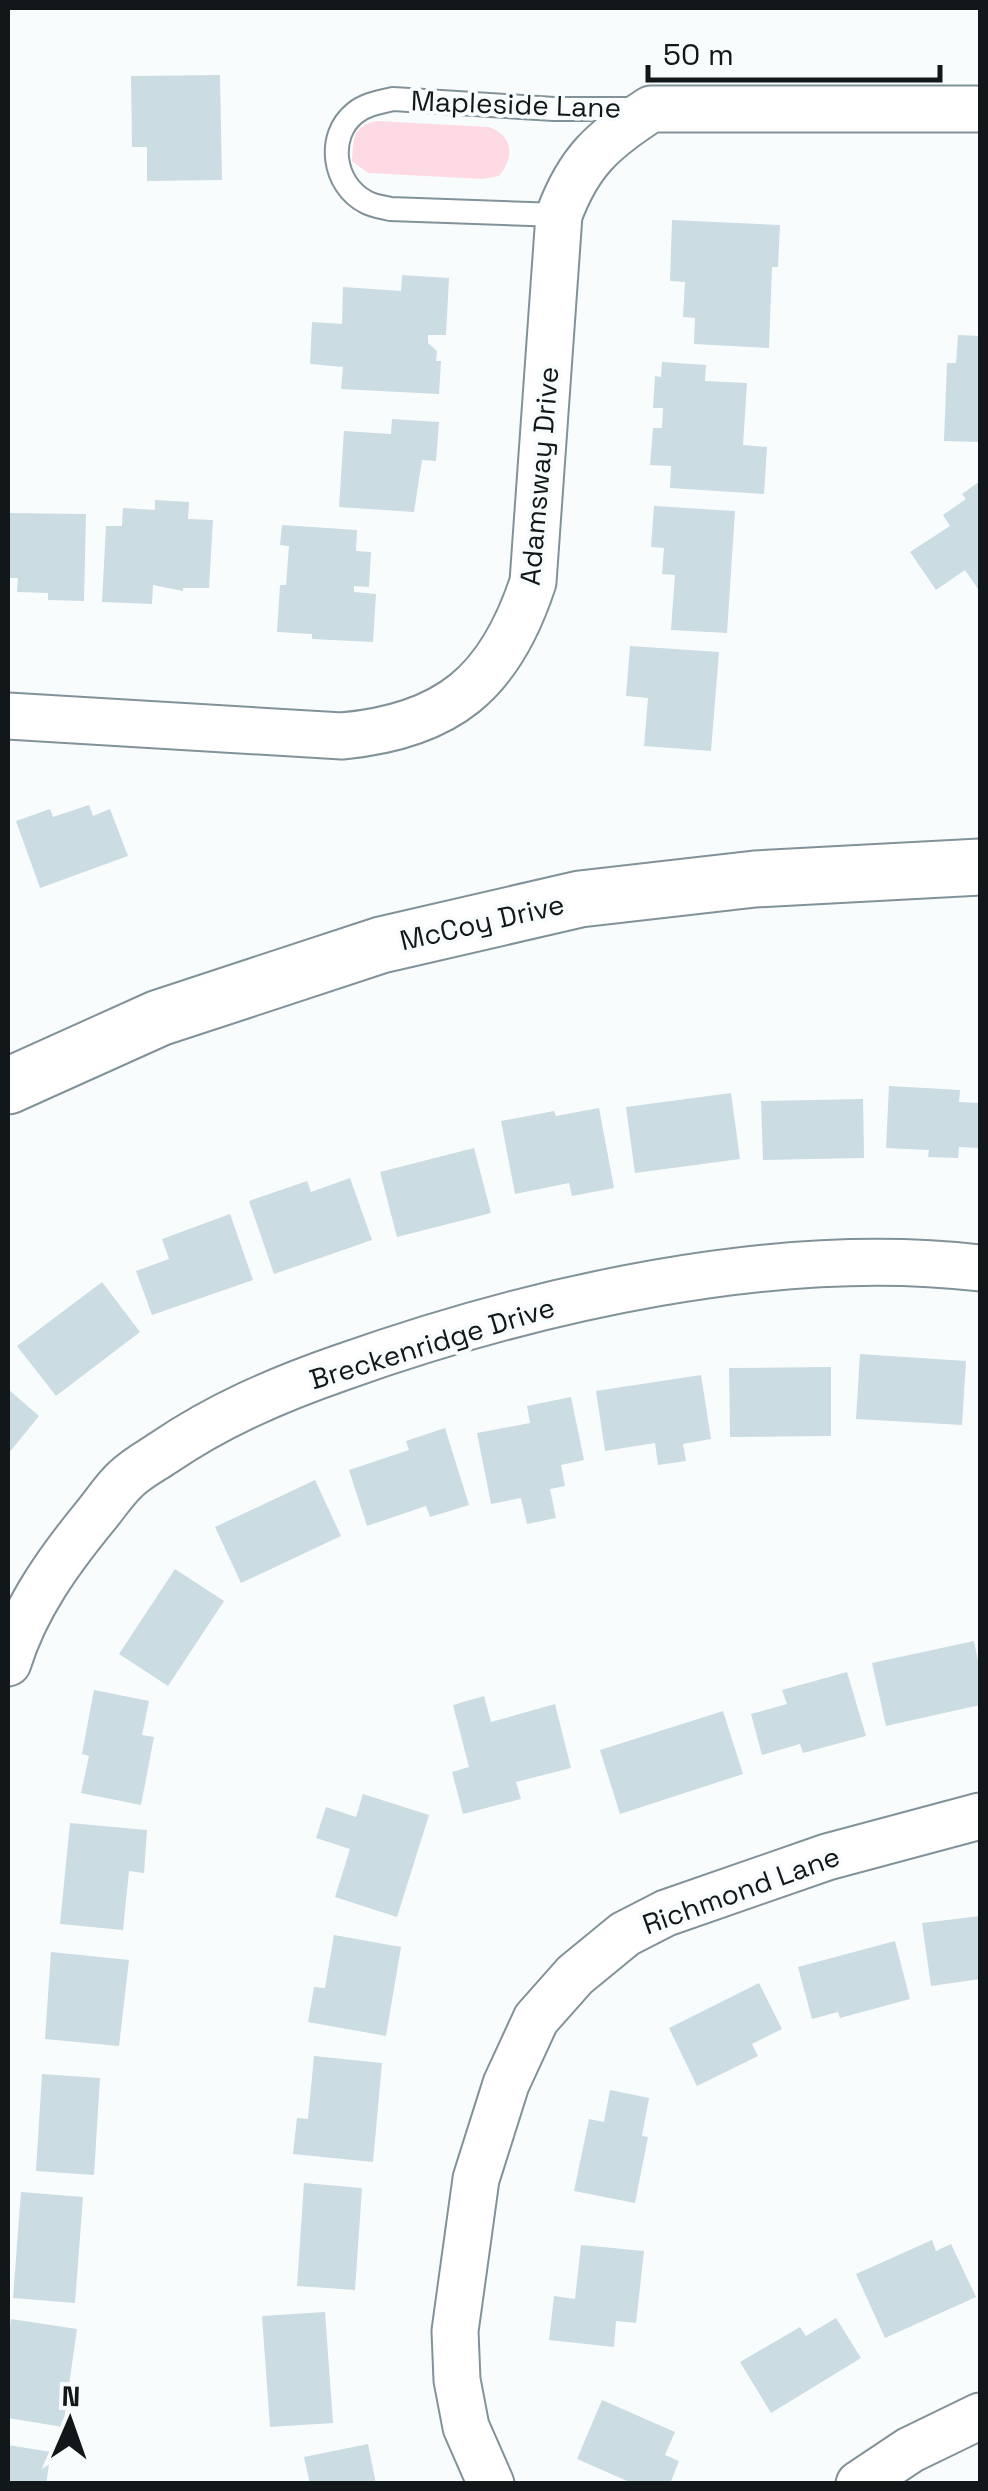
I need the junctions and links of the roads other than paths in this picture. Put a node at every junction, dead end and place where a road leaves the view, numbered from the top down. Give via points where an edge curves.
1 (652, 109) junction
2 (980, 109) edge
3 (559, 215) junction
4 (8, 716) edge
5 (980, 867) edge
6 (8, 1086) edge
7 (980, 1268) edge
8 (8, 1663) edge
9 (980, 1816) edge
10 (977, 2427) edge
11 (491, 2484) edge
12 (859, 2484) edge

1 - 2 street, Mapleside Lane
1 - 3 street, Adamsway Drive via 588,156
1 - 3 lane, Mapleside Lane via 394,99 356,112 342,128 338,166 366,202 390,209
3 - 4 street, Adamsway Drive via 533,582 502,654 481,682 417,722 342,736
5 - 6 street, McCoy Drive via 755,880 580,900 380,944 159,1018
7 - 8 street, Breckenridge Drive via 868,1262 680,1281 420,1340 269,1393 198,1429 126,1478 61,1558
9 - 11 street, Richmond Lane via 827,1857 666,1913 625,1934 536,2019 506,2084 476,2179 455,2331 466,2427
10 - 12 street via 910,2450

